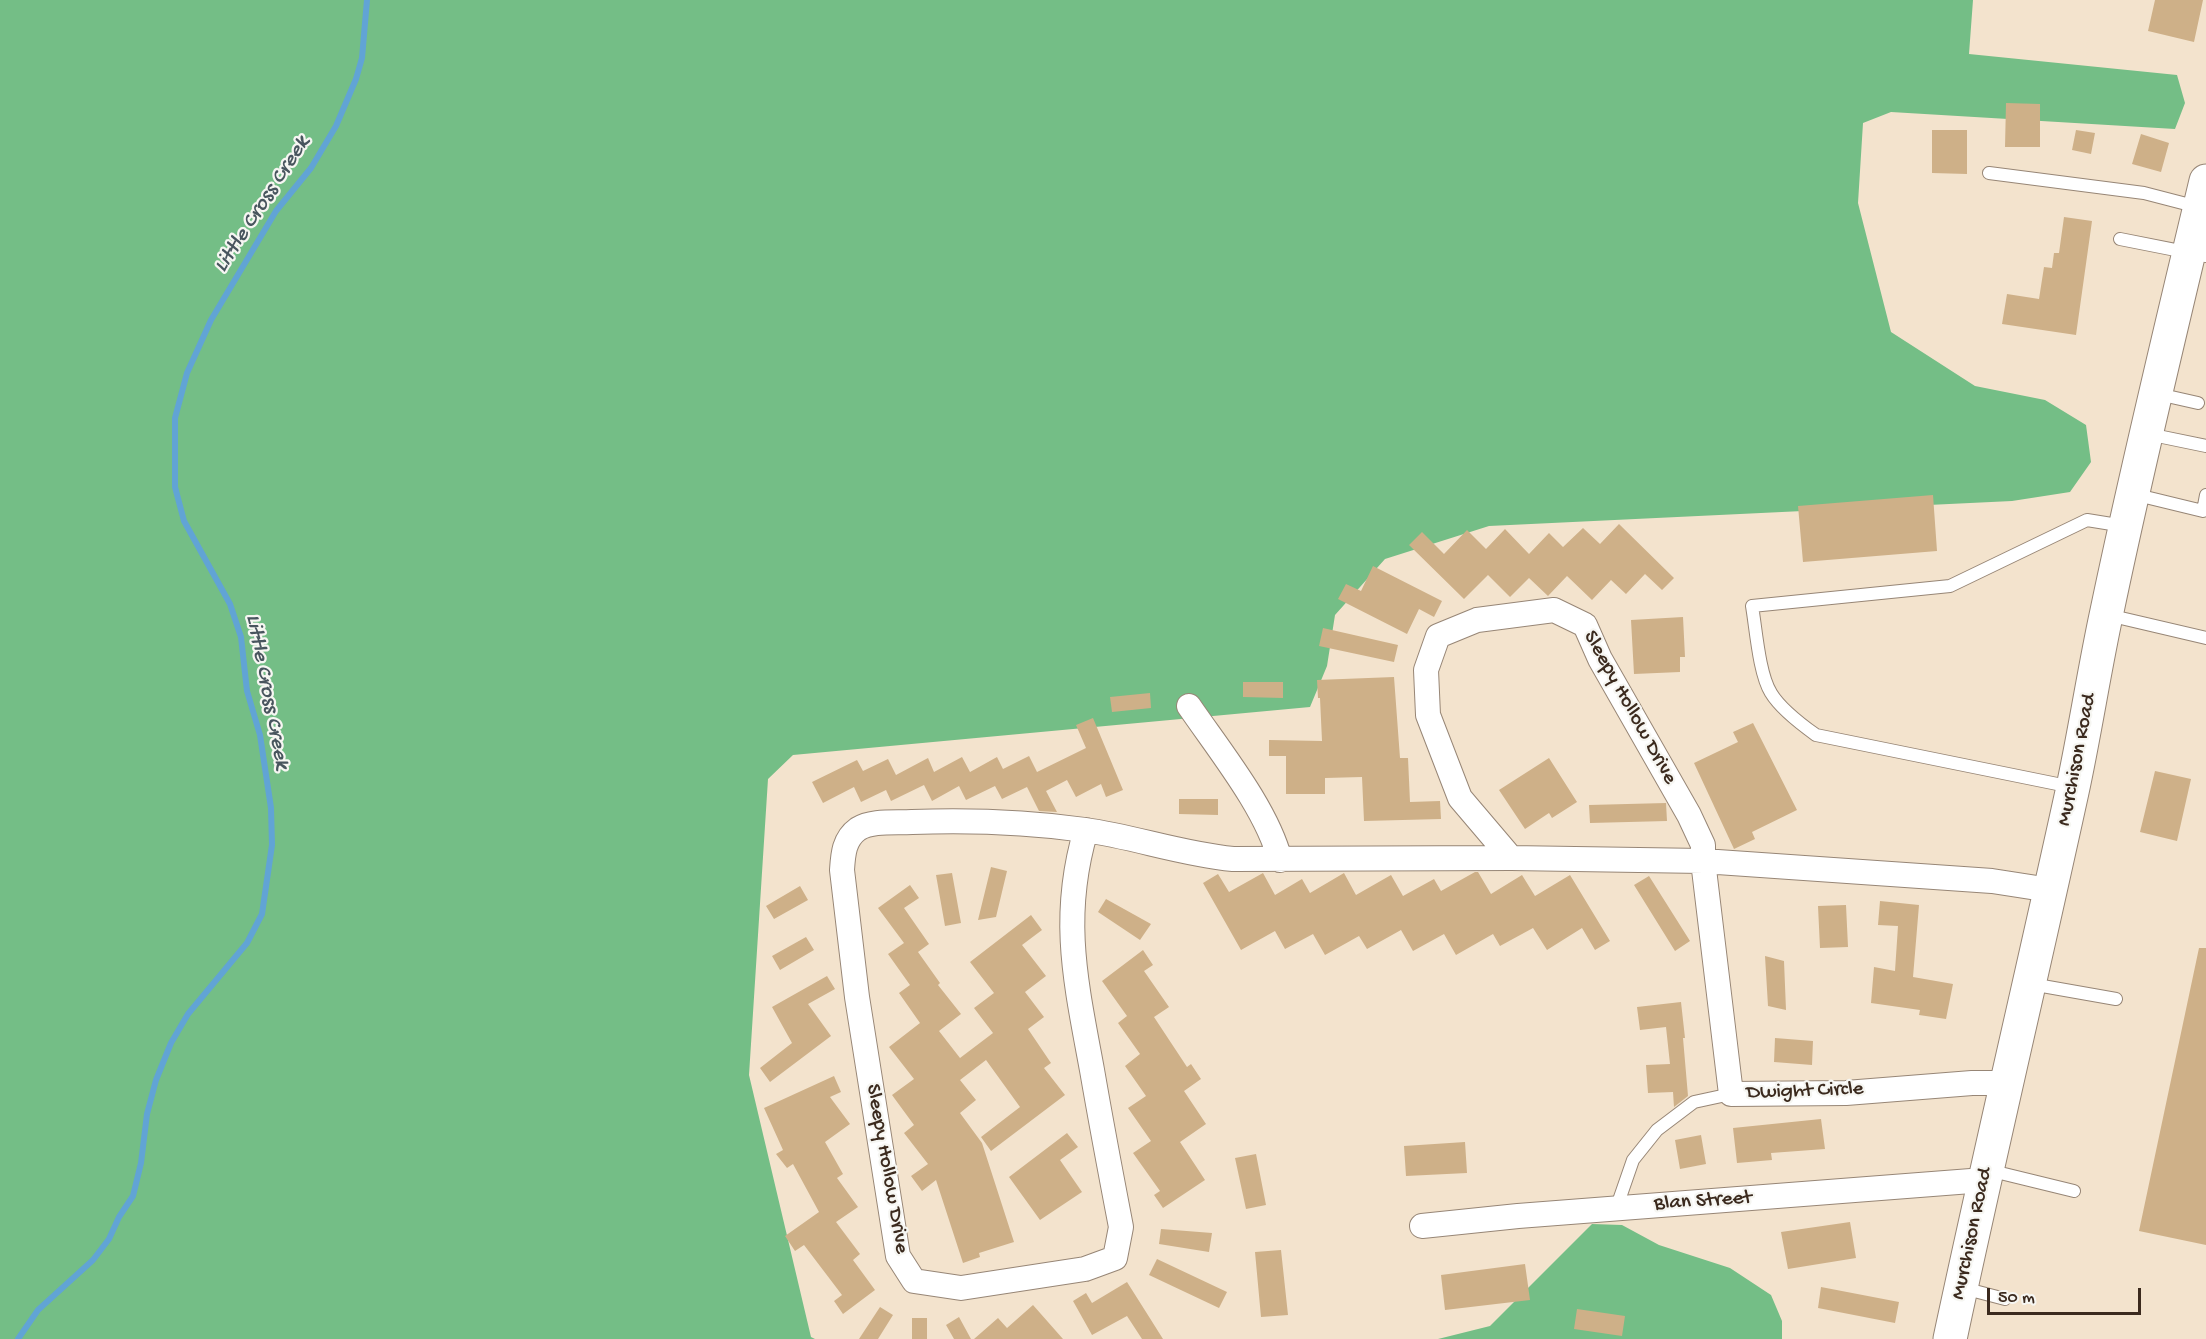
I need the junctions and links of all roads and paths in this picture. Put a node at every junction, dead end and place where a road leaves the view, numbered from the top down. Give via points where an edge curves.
1 (1989, 173) dead end
2 (2203, 194) edge
3 (2120, 239) dead end
4 (2198, 254) edge
5 (2157, 394) junction
6 (2198, 403) dead end
7 (2147, 433) junction
8 (2206, 446) edge
9 (2132, 494) junction
10 (2206, 495) edge
11 (2125, 527) junction
12 (2106, 614) junction
13 (2206, 638) edge
14 (1189, 706) dead end
15 (2073, 788) junction
16 (1086, 830) junction
17 (1511, 858) junction
18 (1280, 860) junction
19 (1703, 861) junction
20 (2050, 890) junction
21 (2030, 983) junction
22 (2116, 999) dead end
23 (2006, 1083) junction
24 (1731, 1094) junction
25 (1985, 1174) junction
26 (2074, 1191) dead end
27 (1616, 1209) junction
28 (1422, 1226) dead end
29 (1961, 1288) junction
30 (2005, 1299) dead end
31 (1950, 1339) edge

1 - 2 lane via 2144,193
2 - 4 main road, Murchison Road
3 - 4 lane
4 - 5 main road, Murchison Road
5 - 6 lane
5 - 7 main road, Murchison Road
7 - 8 lane
7 - 9 main road, Murchison Road
9 - 10 lane via 2203,511
9 - 11 main road, Murchison Road
11 - 12 main road, Murchison Road
11 - 15 lane via 2087,520 1950,586 1752,606 1770,693 1816,735
12 - 13 lane
12 - 15 main road, Murchison Road
14 - 18 street via 1259,810
15 - 20 main road, Murchison Road
16 - 16 street, Sleepy Hollow Drive via 955,821 874,824 859,828 848,838 843,850 857,997 898,1256 914,1281 961,1288 1085,1269 1115,1258 1121,1227 1074,972 1071,915 1075,868
16 - 18 street, Sleepy Hollow Drive via 1200,856
17 - 18 street, Sleepy Hollow Drive
17 - 19 street, Sleepy Hollow Drive
17 - 19 street, Sleepy Hollow Drive via 1460,798 1428,715 1426,670 1438,636 1477,620 1554,610 1585,625 1600,659 1689,815 1703,845
19 - 20 street, Sleepy Hollow Drive via 1992,881
19 - 24 street, Dwight Circle
20 - 21 main road, Murchison Road
21 - 22 lane
21 - 23 main road, Murchison Road
23 - 24 street, Dwight Circle via 1846,1093
23 - 25 main road, Murchison Road
24 - 27 lane via 1694,1102 1657,1130 1633,1160
25 - 26 lane
25 - 27 street, Blan Street
25 - 29 main road, Murchison Road
27 - 28 street, Blan Street
29 - 30 lane
29 - 31 main road, Murchison Road

